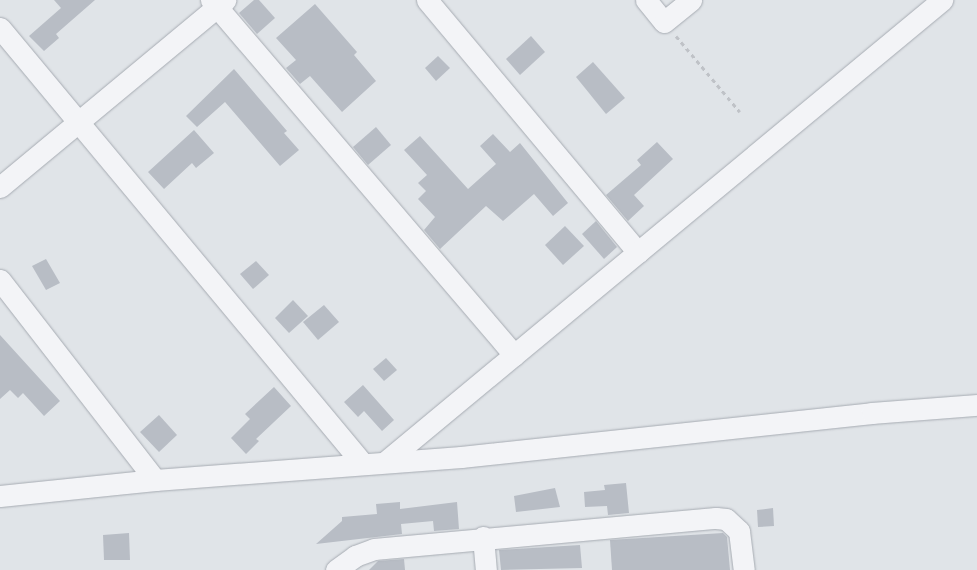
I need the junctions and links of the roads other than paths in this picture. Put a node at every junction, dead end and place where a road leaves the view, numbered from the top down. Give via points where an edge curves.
1 (427, 0) edge
2 (646, 0) edge
3 (691, 0) edge
4 (942, 0) edge
5 (217, 2) edge
6 (0, 28) edge
7 (79, 121) junction
8 (0, 187) edge
9 (638, 252) junction
10 (0, 280) edge
11 (514, 355) junction
12 (977, 405) edge
13 (385, 462) junction
14 (363, 464) junction
15 (155, 480) junction
16 (0, 496) edge
17 (483, 537) junction
18 (336, 570) edge
19 (486, 570) edge
20 (744, 570) edge

1 - 9 street
2 - 3 street via 664,22
4 - 9 street
5 - 7 street
5 - 11 street
6 - 7 street
7 - 8 street
7 - 14 street
9 - 11 street
10 - 15 street
11 - 13 street
12 - 13 street
13 - 14 street
14 - 15 street
15 - 16 street
17 - 18 street via 374,549 355,556
17 - 19 street
17 - 20 street via 726,519 739,531

